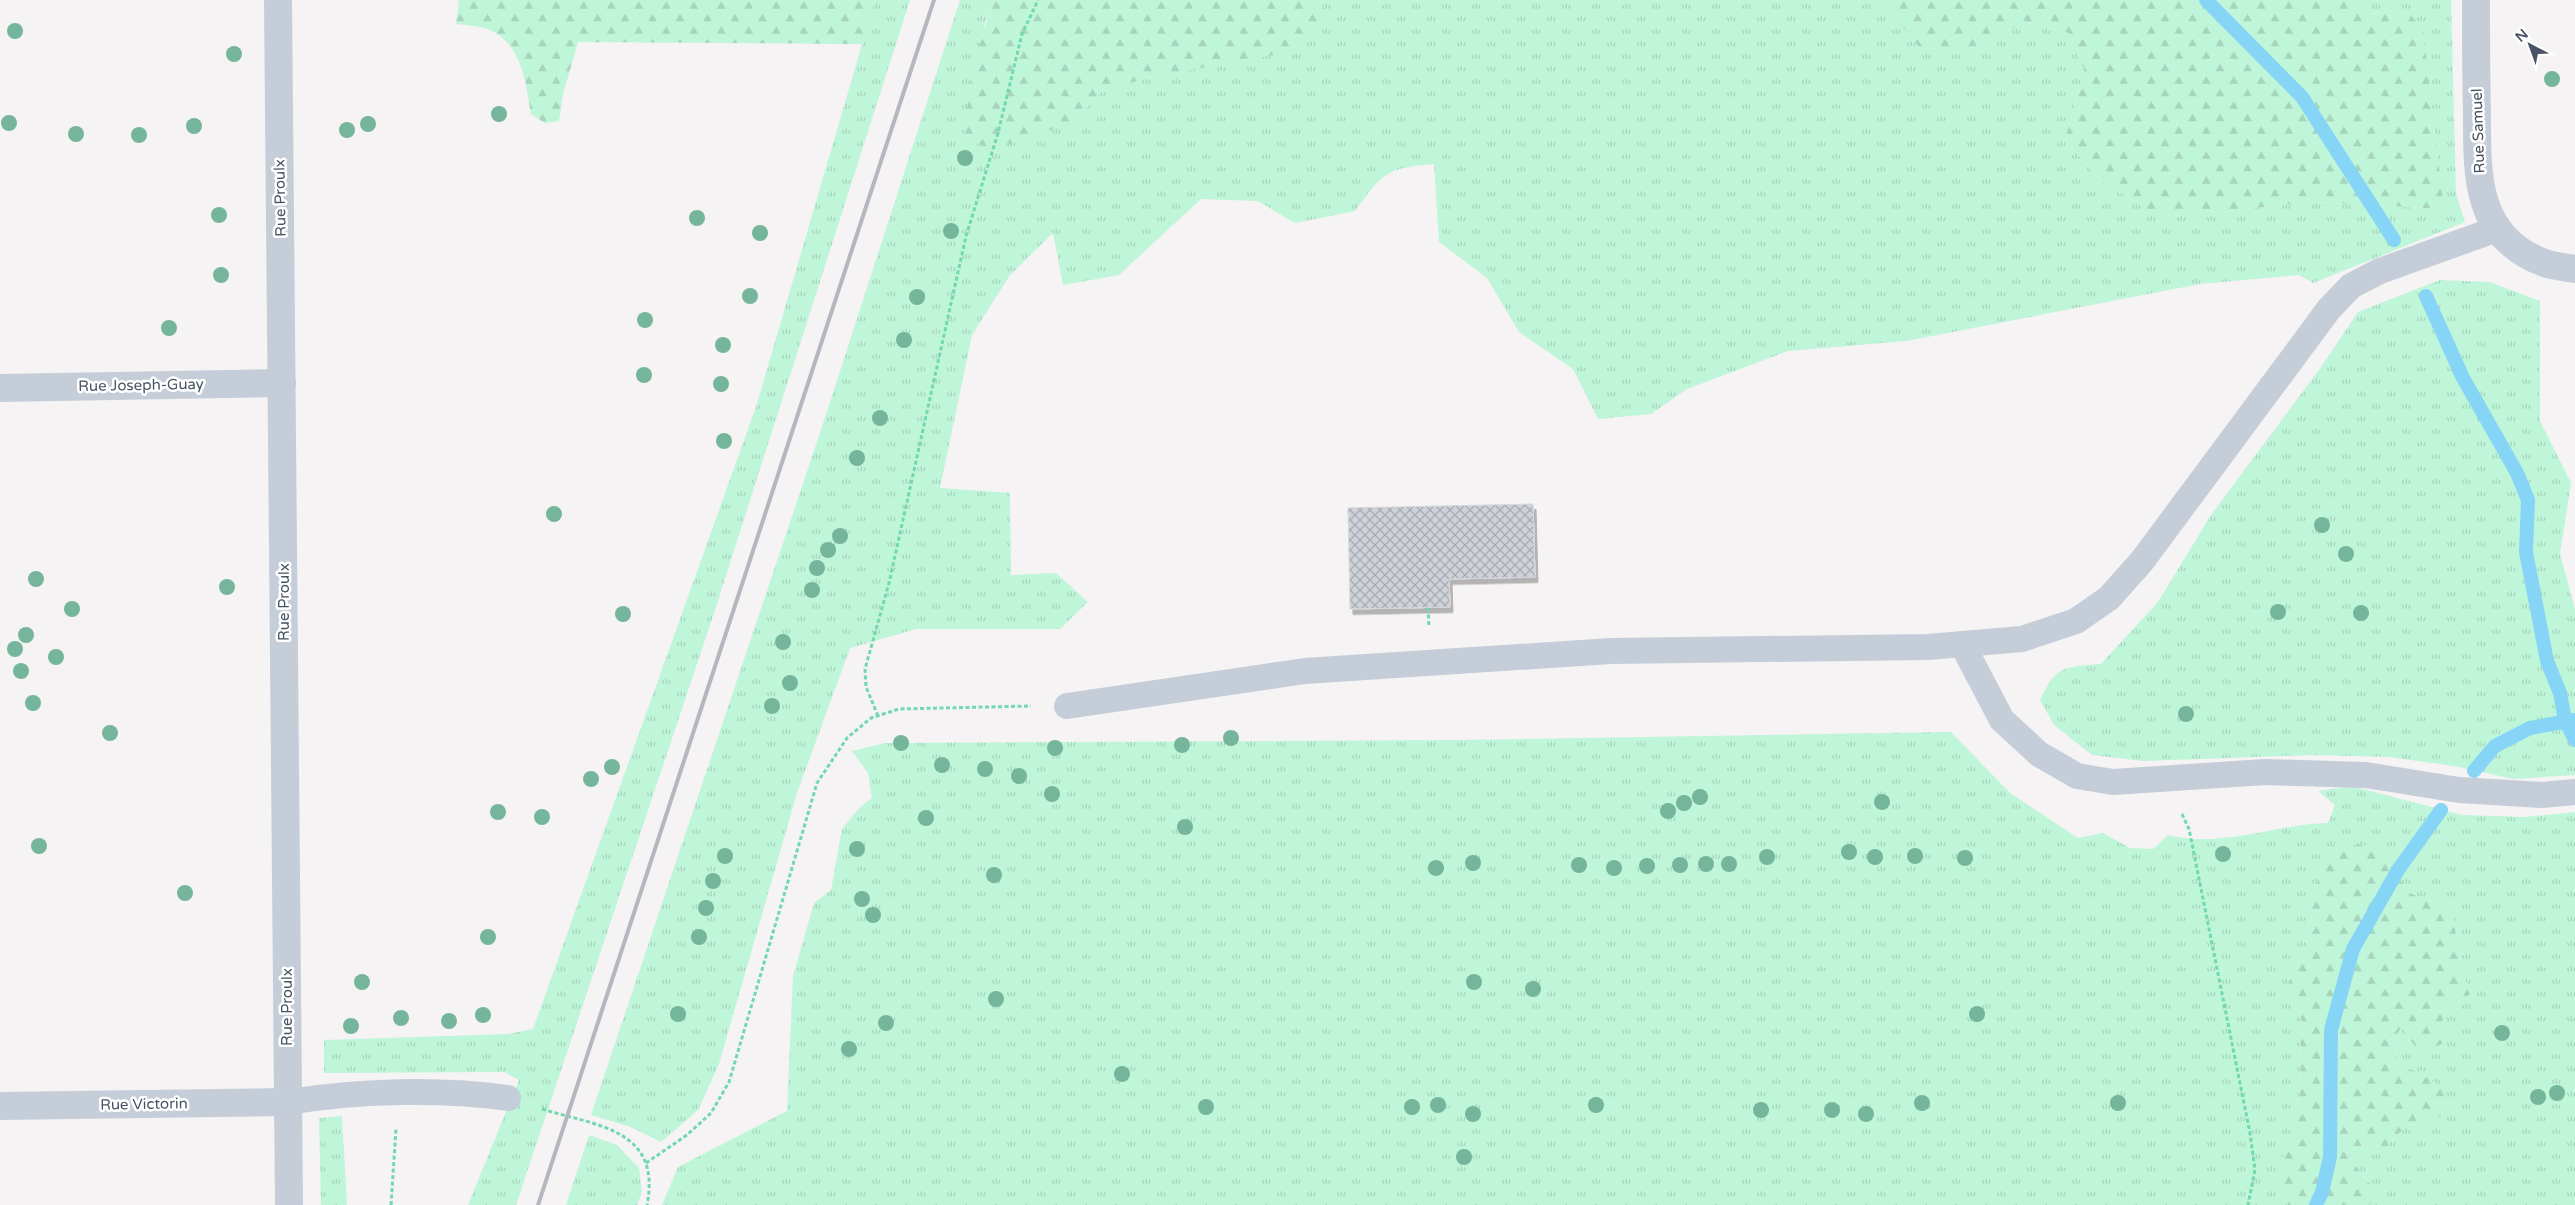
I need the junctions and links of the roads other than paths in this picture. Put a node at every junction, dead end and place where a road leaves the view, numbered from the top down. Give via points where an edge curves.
1 (278, 0) edge
2 (2476, 0) edge
3 (2497, 229) junction
4 (2575, 269) edge
5 (282, 383) junction
6 (0, 388) edge
7 (1962, 644) junction
8 (1067, 706) road end
9 (2575, 792) edge
10 (508, 1098) road end
11 (288, 1102) junction
12 (0, 1106) edge
13 (289, 1205) edge

1 - 5 street, Rue Proulx
2 - 3 street, Rue Samuel via 2477,170 2484,206
3 - 4 street, Rue Samuel via 2514,246 2542,262
3 - 7 lane via 2351,286 2328,309 2142,561 2109,598 2076,621 2022,639
5 - 6 street, Rue Joseph-Guay
5 - 11 street, Rue Proulx
7 - 8 lane via 1611,651 1305,671
7 - 9 lane via 2002,720 2039,754 2077,776 2113,782 2265,772 2366,775 2460,790 2542,795
10 - 11 lane via 470,1092 329,1095
11 - 12 street, Rue Victorin
11 - 13 street, Rue Proulx

